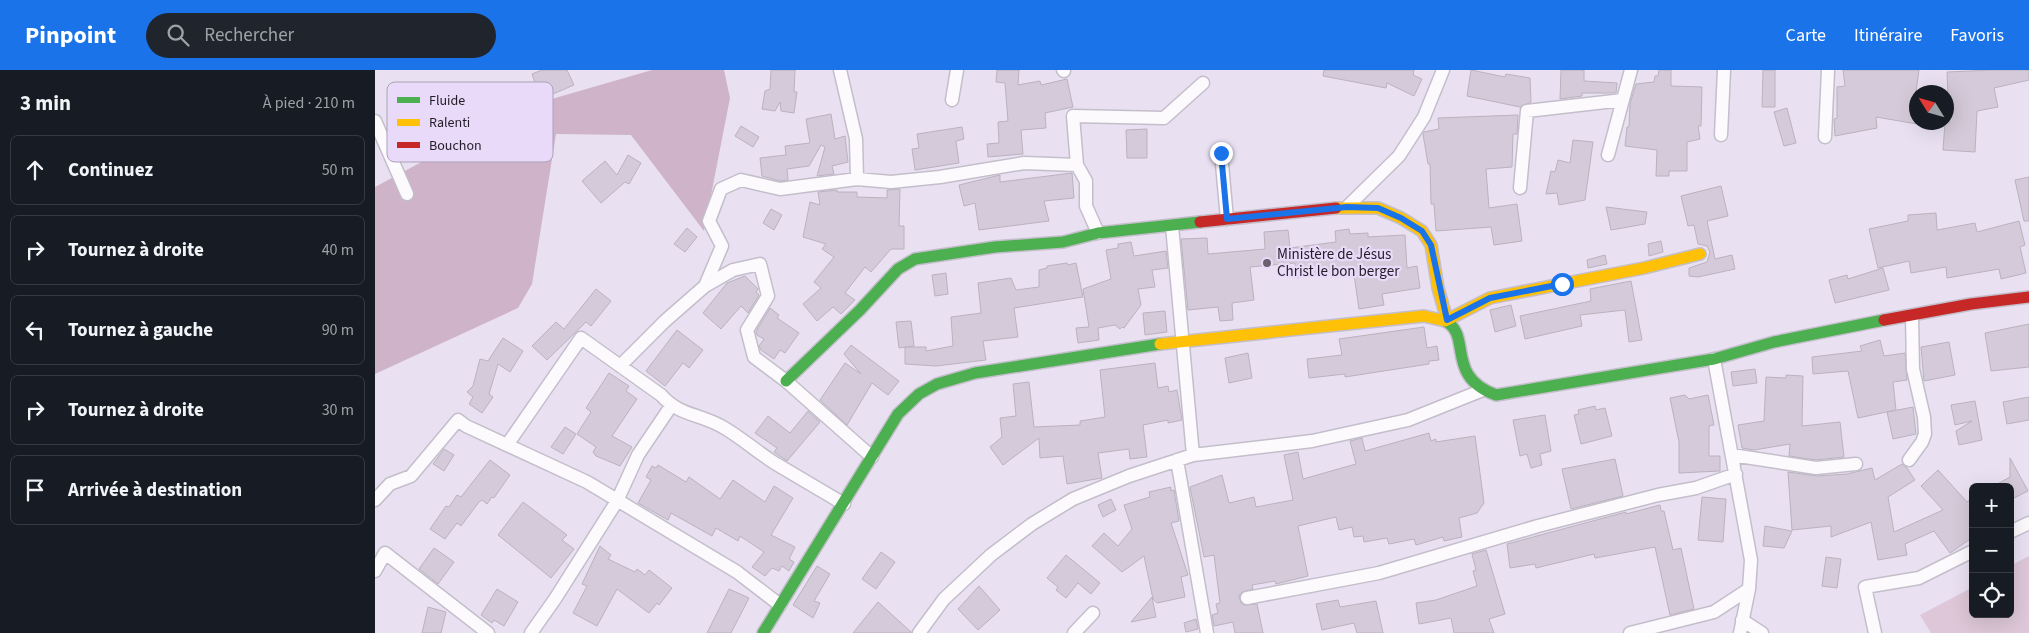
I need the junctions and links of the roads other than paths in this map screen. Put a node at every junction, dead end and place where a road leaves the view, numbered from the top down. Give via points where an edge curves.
1 (840, 70) edge
2 (957, 70) edge
3 (1443, 70) edge
4 (1631, 70) edge
5 (1724, 70) edge
6 (1828, 70) edge
7 (1203, 83) dead end
8 (952, 100) dead end
9 (1623, 100) junction
10 (375, 121) edge
11 (1721, 135) dead end
12 (1825, 137) dead end
13 (387, 148) edge
14 (1221, 153) dead end
15 (1608, 155) dead end
16 (393, 162) edge
17 (1077, 165) junction
18 (857, 180) junction
19 (1521, 188) dead end
20 (407, 194) dead end
21 (1347, 207) junction
22 (1227, 219) junction
23 (1172, 226) junction
24 (1098, 233) junction
25 (1700, 254) dead end
26 (705, 286) junction
27 (2029, 297) edge
28 (1912, 316) junction
29 (1447, 320) junction
30 (1183, 340) junction
31 (1714, 359) junction
32 (620, 366) junction
33 (786, 380) junction
34 (1483, 390) junction
35 (671, 406) junction
36 (507, 444) junction
37 (1193, 455) junction
38 (1733, 455) junction
39 (872, 456) junction
40 (1177, 460) junction
41 (1909, 460) dead end
42 (1856, 464) dead end
43 (1736, 474) junction
44 (375, 500) edge
45 (617, 501) junction
46 (843, 504) junction
47 (2029, 523) edge
48 (2014, 530) edge
49 (1969, 554) edge
50 (375, 571) edge
51 (1749, 589) junction
52 (1247, 598) dead end
53 (780, 604) junction
54 (1093, 613) dead end
55 (1742, 620) junction
56 (488, 633) edge
57 (531, 633) edge
58 (763, 633) edge
59 (919, 633) edge
60 (1074, 633) edge
61 (1207, 633) edge
62 (1630, 633) edge
63 (1739, 633) edge
64 (1762, 633) edge
65 (1875, 633) edge

1 - 18 street via 855,139
2 - 8 street
3 - 21 street via 1424,117 1399,156
4 - 9 street
5 - 11 street
6 - 12 street
7 - 17 street via 1164,118 1073,116
9 - 15 street
9 - 19 street via 1527,111
10 - 13 street
14 - 22 street
16 - 20 street
17 - 18 street via 1024,162 891,182
17 - 24 street via 1086,181 1085,206
18 - 26 street via 780,189 741,180 721,189 709,221 722,246
21 - 22 street
21 - 29 street via 1378,208 1422,231 1431,245
22 - 23 street
23 - 24 street
23 - 30 street
24 - 33 street via 1063,242 995,247 915,260 898,269
25 - 29 street via 1490,298
26 - 32 street
26 - 33 street via 733,270 760,264 768,296 747,330 754,357
27 - 28 street
28 - 31 street via 1774,342
28 - 41 street via 1913,369 1925,434
29 - 30 street via 1424,316
29 - 34 street via 1453,326 1460,345 1466,374
30 - 37 street
30 - 39 street via 954,377 919,394 898,414
31 - 34 street via 1511,394 1496,395
31 - 38 street
32 - 35 street
32 - 36 street via 581,338
33 - 39 street
34 - 37 street via 1398,422 1312,441
35 - 45 street via 638,455
35 - 46 street via 720,426
36 - 44 street via 458,420 411,476 391,484
36 - 45 street via 587,482
37 - 40 street
38 - 42 street via 1816,468
38 - 43 street
39 - 46 street
40 - 59 street via 1073,500 1032,524 991,555 944,598
40 - 61 street
43 - 51 street via 1751,560
43 - 52 street via 1696,488 1538,526 1379,573
45 - 53 street via 737,572
45 - 57 street
46 - 53 street
47 - 48 street
49 - 65 street via 1919,578 1865,587
50 - 56 street via 385,553
51 - 55 street
51 - 62 street via 1715,612
53 - 58 street
54 - 60 street
55 - 63 street
55 - 64 street

